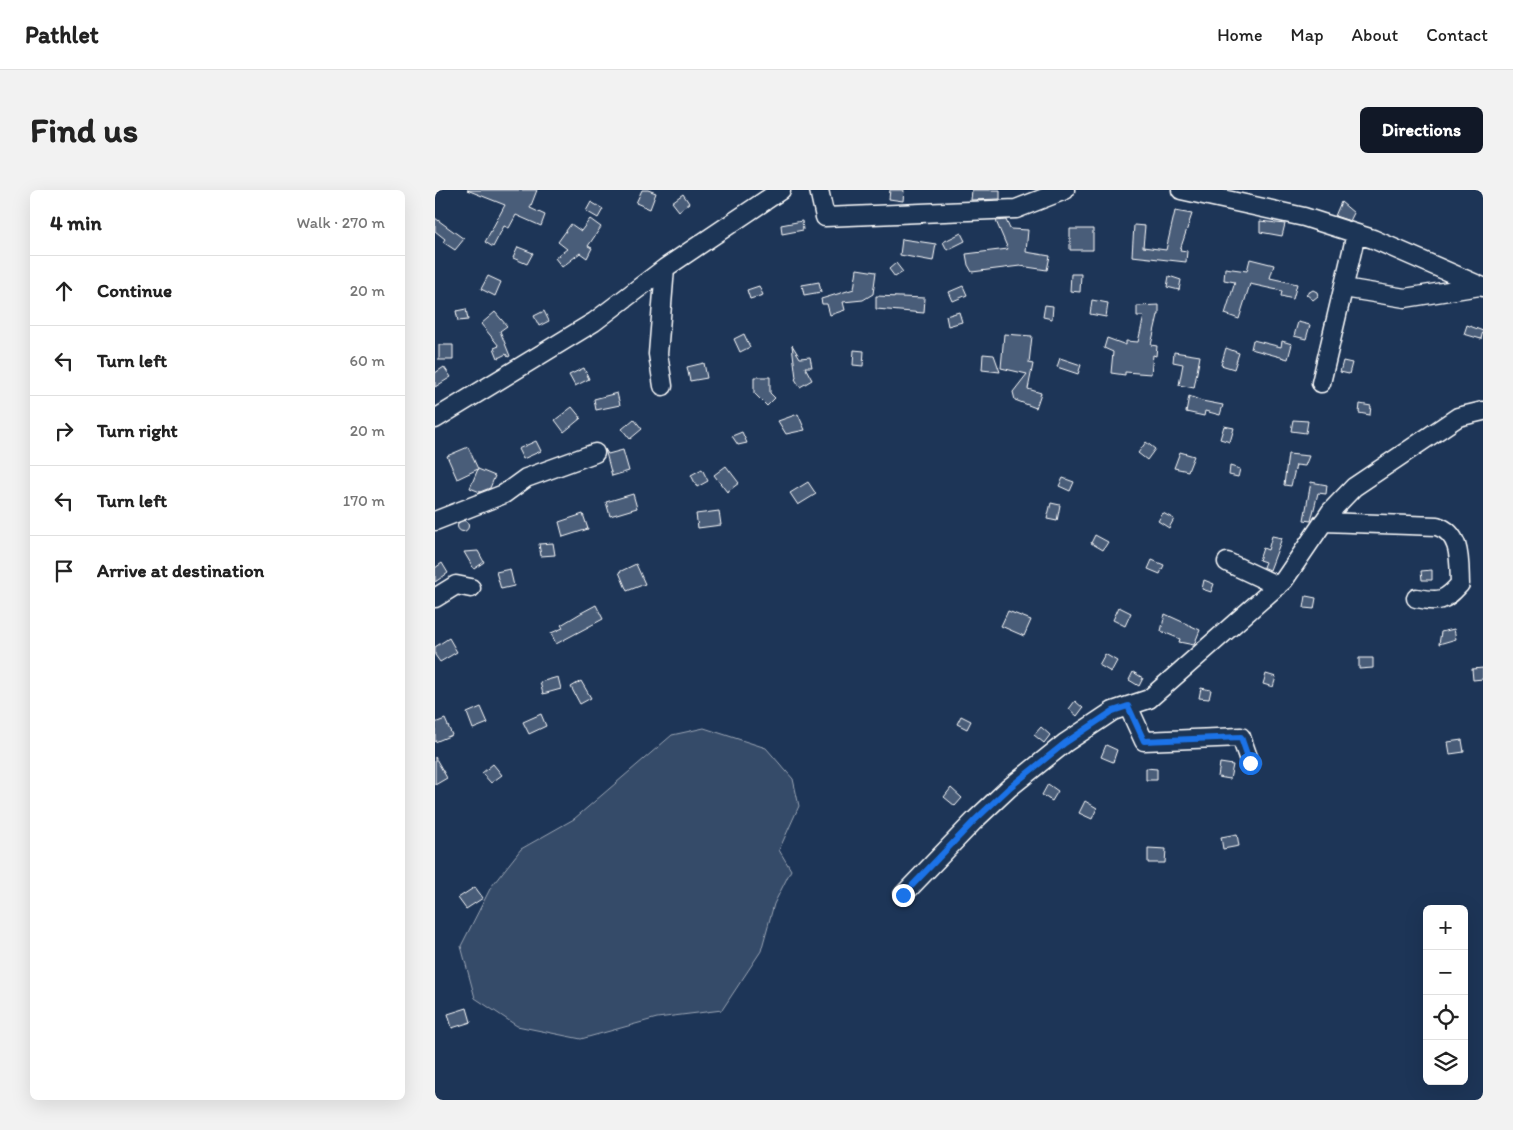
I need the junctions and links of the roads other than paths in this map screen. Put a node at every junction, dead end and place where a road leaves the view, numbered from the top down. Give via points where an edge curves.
1 (781, 190) edge
2 (819, 190) edge
3 (1065, 190) edge
4 (1181, 190) edge
5 (1356, 234) junction
6 (665, 268) junction
7 (1482, 287) edge
8 (1344, 288) junction
9 (1321, 383) dead end
10 (663, 386) dead end
11 (1483, 410) edge
12 (435, 419) edge
13 (595, 453) dead end
14 (435, 521) edge
15 (1323, 522) junction
16 (1227, 562) dead end
17 (1278, 586) junction
18 (471, 588) dead end
19 (435, 598) edge
20 (1416, 598) dead end
21 (1128, 706) junction
22 (1250, 763) dead end
23 (903, 895) dead end

1 - 6 street
2 - 3 street via 825,217 1015,209
4 - 5 street via 1304,217
5 - 7 street
5 - 8 street
6 - 10 street via 659,354
6 - 12 street via 594,322
7 - 8 street via 1405,298
8 - 9 street
11 - 15 street via 1458,417 1380,469 1355,487
13 - 14 street via 526,478 503,494
15 - 17 street
15 - 20 street via 1437,526 1445,529 1456,543 1460,584 1449,597 1434,601
16 - 17 street
17 - 21 street via 1149,699
18 - 19 street via 456,585
21 - 22 street via 1144,741 1241,737
21 - 23 street via 1113,711 1065,743 1009,788

